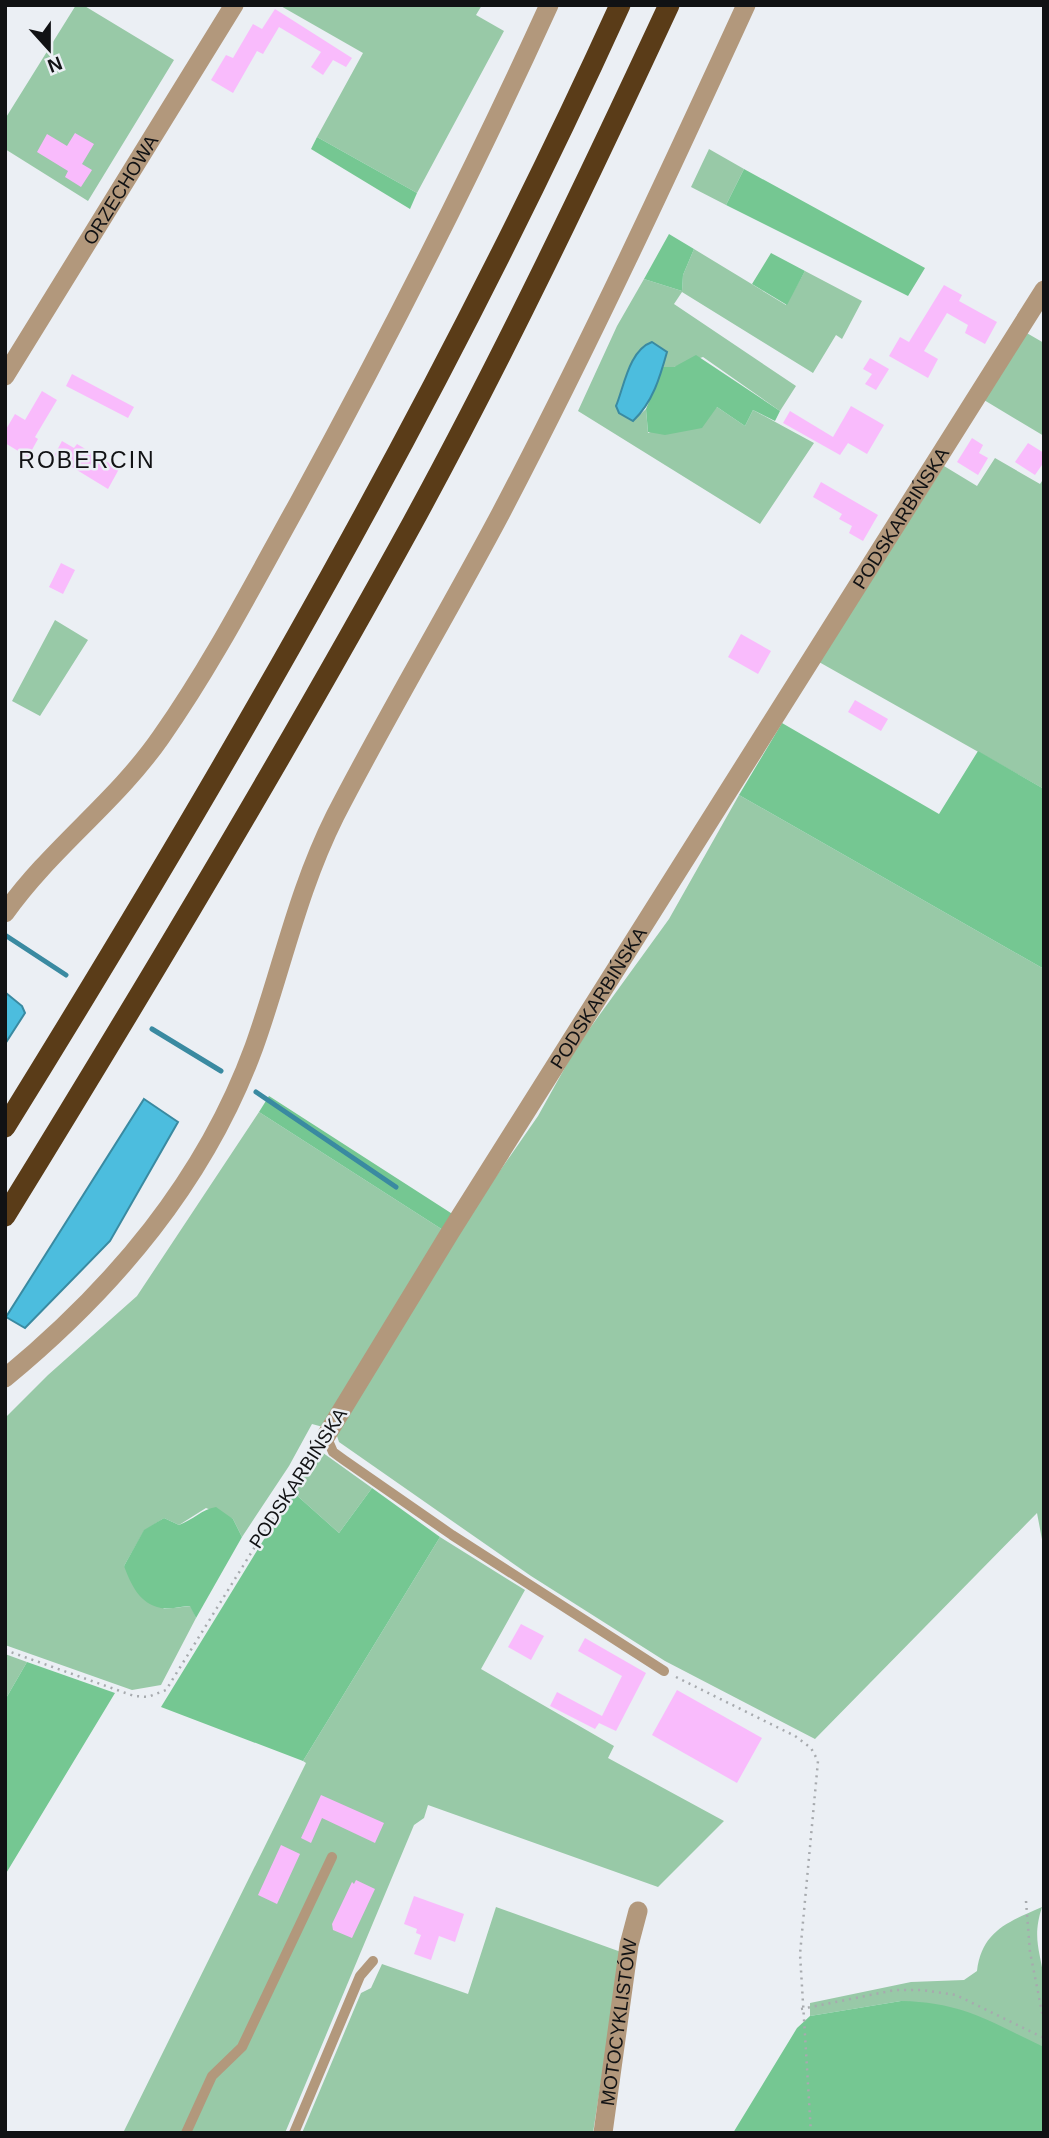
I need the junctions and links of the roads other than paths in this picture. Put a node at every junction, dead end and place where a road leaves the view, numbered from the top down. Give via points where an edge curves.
1 (234, 5) edge
2 (549, 5) edge
3 (620, 5) edge
4 (669, 5) edge
5 (746, 5) edge
6 (1044, 290) edge
7 (5, 376) edge
8 (5, 913) edge
9 (5, 1127) edge
10 (5, 1216) edge
11 (5, 1378) edge
12 (326, 1436) joint
13 (664, 1671) road end
14 (332, 1857) dead end
15 (638, 1911) dead end
16 (373, 1961) dead end
17 (186, 2133) edge
18 (294, 2133) edge
19 (603, 2133) edge

1 - 7 street, ORZECHOWA
2 - 8 street via 421,271 328,449 191,691 134,774 41,867
3 - 9 highway via 553,149 381,485 231,756
4 - 10 highway via 566,227 415,518 164,958
5 - 11 street via 616,285 502,510 324,839 296,907 255,1044 220,1125 149,1236 124,1266 81,1313
6 - 12 street, PODSKARBIŃSKA
12 - 13 lane via 333,1452 441,1528
14 - 17 lane via 242,2047 212,2077
15 - 19 street, MOTOCYKLISTÓW via 629,1945
16 - 18 lane via 360,1976

